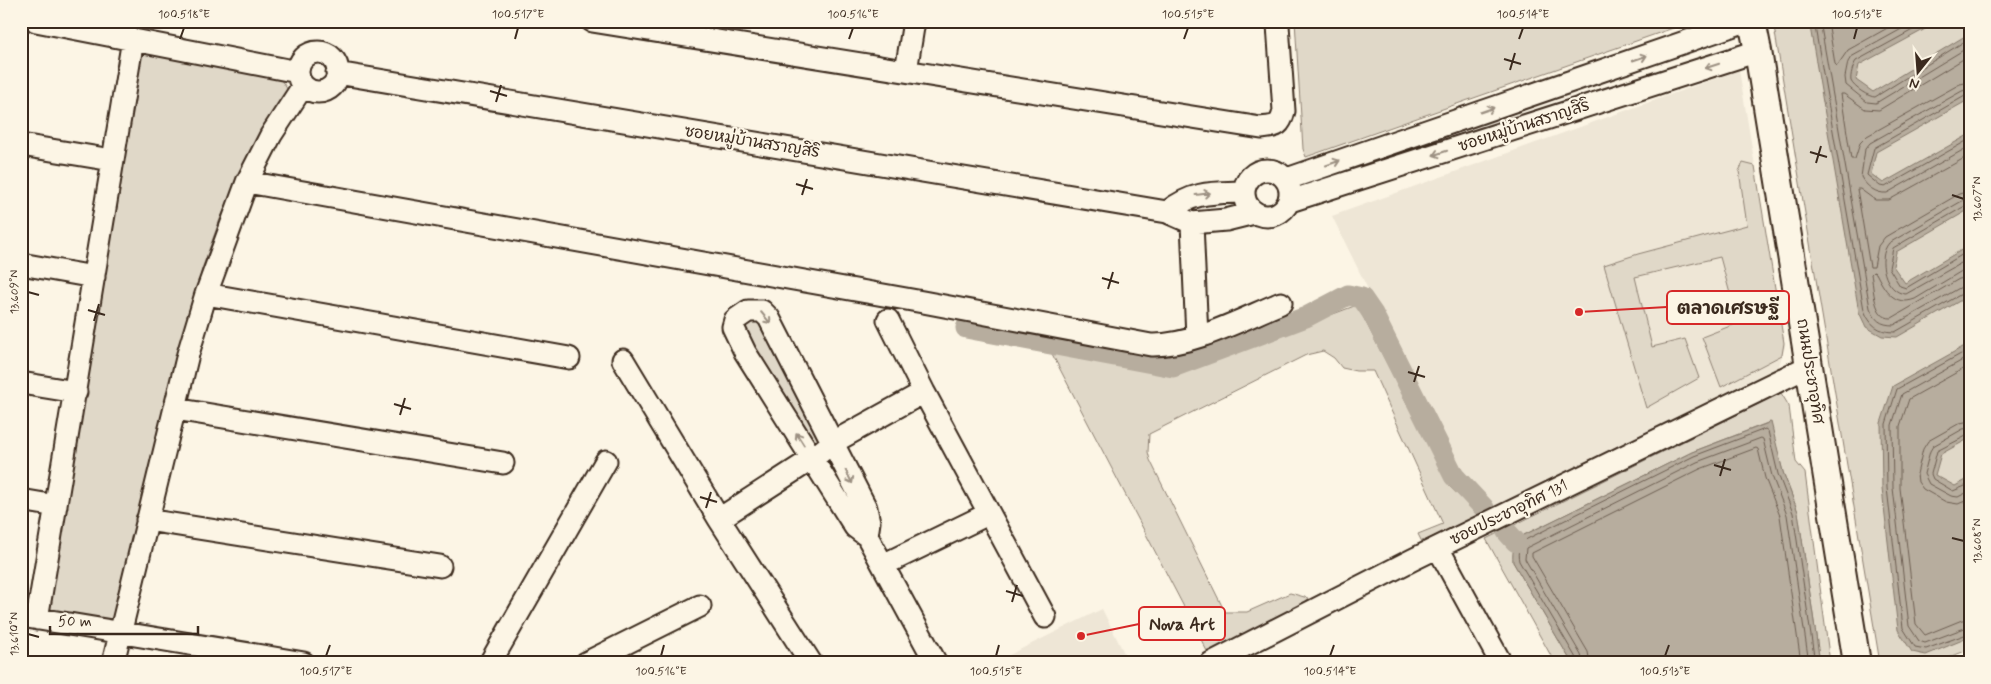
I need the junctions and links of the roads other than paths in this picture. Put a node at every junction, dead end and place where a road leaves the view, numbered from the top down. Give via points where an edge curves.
1 (36, 21) edge
2 (592, 21) edge
3 (914, 21) edge
4 (1276, 21) edge
5 (1746, 21) edge
6 (1752, 21) edge
7 (133, 39) junction
8 (1758, 51) junction
9 (906, 71) junction
10 (338, 73) junction
11 (300, 79) junction
12 (21, 145) edge
13 (112, 160) junction
14 (1287, 179) junction
15 (247, 182) junction
16 (1244, 192) junction
17 (1290, 202) junction
18 (1167, 212) junction
19 (1254, 213) junction
20 (1192, 223) junction
21 (21, 264) edge
22 (94, 277) junction
23 (206, 294) junction
24 (1281, 303) dead end
25 (888, 320) dead end
26 (1197, 337) junction
27 (569, 358) dead end
28 (623, 360) dead end
29 (1809, 366) junction
30 (21, 383) edge
31 (76, 392) junction
32 (924, 392) junction
33 (175, 409) junction
34 (832, 443) junction
35 (812, 459) junction
36 (606, 461) dead end
37 (503, 463) dead end
38 (21, 500) edge
39 (56, 506) junction
40 (988, 514) junction
41 (720, 519) junction
42 (147, 520) junction
43 (867, 536) junction
44 (1438, 548) junction
45 (883, 565) junction
46 (440, 566) dead end
47 (700, 606) dead end
48 (29, 617) edge
49 (1045, 617) dead end
50 (120, 632) junction
51 (113, 663) edge
52 (304, 663) edge
53 (490, 663) edge
54 (586, 663) edge
55 (811, 663) edge
56 (936, 663) edge
57 (1211, 663) edge
58 (1501, 663) edge
59 (1857, 663) edge

1 - 7 street
2 - 9 street
3 - 9 street
4 - 9 street via 1284,111 1282,121 1276,126 1261,128
14 -> 5 street, ซอยหมู่บ้านสราญสิริ
6 - 8 main road, ถนนประชาอุทิศ
7 - 11 street
7 - 13 street
8 -> 17 street, ซอยหมู่บ้านสราญสิริ
8 - 29 main road, ถนนประชาอุทิศ
10 - 11 street via 331,87 325,91 309,90
10 - 11 street via 332,59 318,53 304,58 299,64
10 - 18 street, ซอยหมู่บ้านสราญสิริ
11 - 15 street
12 - 13 street
13 - 22 street
14 - 16 street via 1276,172 1261,171 1249,179
14 - 17 street
15 - 23 street
15 - 26 street via 1151,345 1168,345
18 -> 16 street via 1181,200 1194,196
16 - 19 street
17 - 19 street, ซอยหมู่บ้านสราญสิริ via 1274,216
18 - 20 street, ซอยหมู่บ้านสราญสิริ
19 - 20 street, ซอยหมู่บ้านสราญสิริ
20 - 26 street
21 - 22 street
22 - 31 street
23 - 27 street
23 - 33 street
24 - 26 street
25 - 32 street
28 - 41 street
29 - 44 street, ซอยประชาอุทิศ 131
29 - 59 main road, ถนนประชาอุทิศ
30 - 31 street
31 - 39 street
32 - 34 street
32 - 40 street
33 - 37 street
33 - 42 street
34 - 35 street
35 -> 34 street via 744,352 733,330 735,320 748,311 762,311 769,318
34 -> 43 street via 866,508
35 - 41 street
35 - 43 street via 855,527
36 - 53 street
38 - 39 street
39 - 48 street
40 - 45 street
40 - 49 street
41 - 55 street
42 - 46 street
42 - 50 street
43 - 45 street
44 - 57 street, ซอยประชาอุทิศ 131
44 - 58 street
45 - 56 street
47 - 54 street
48 - 50 street
50 - 51 street
50 - 52 street

